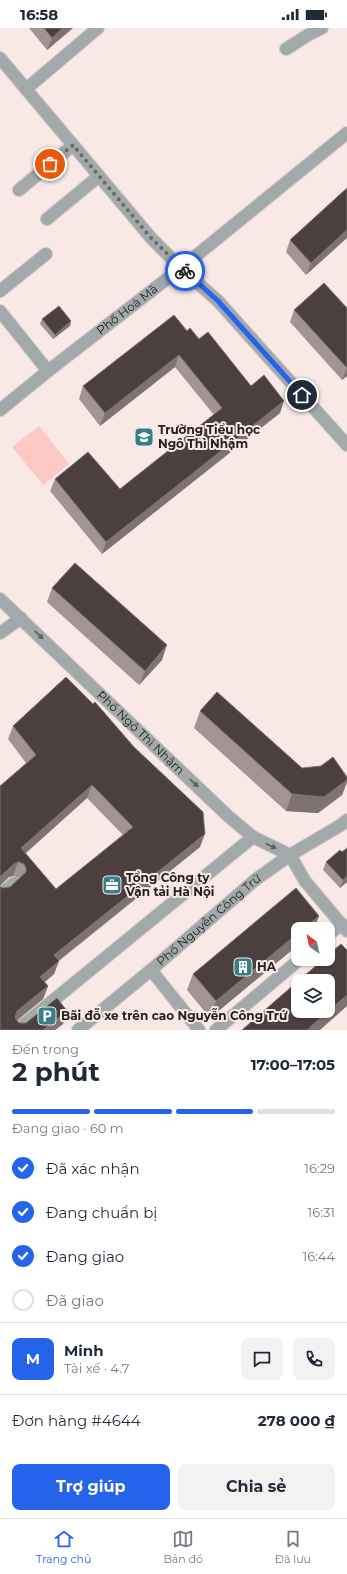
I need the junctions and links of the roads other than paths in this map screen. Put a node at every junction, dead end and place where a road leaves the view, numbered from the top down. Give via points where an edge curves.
1 (98, 28) edge
2 (322, 28) edge
3 (286, 49) dead end
4 (0, 58) edge
5 (26, 89) junction
6 (347, 133) edge
7 (73, 145) junction
8 (99, 176) junction
9 (18, 190) dead end
10 (47, 219) dead end
11 (46, 254) dead end
12 (181, 268) junction
13 (0, 290) edge
14 (0, 311) edge
15 (48, 371) junction
16 (0, 410) edge
17 (347, 446) edge
18 (0, 599) edge
19 (20, 618) junction
20 (0, 633) edge
21 (347, 820) edge
22 (253, 837) junction
23 (290, 855) junction
24 (14, 883) edge
25 (0, 895) edge
26 (344, 928) edge
27 (335, 932) edge
28 (292, 966) edge
29 (151, 970) junction
30 (17, 1030) edge
31 (78, 1030) edge
32 (199, 1030) edge
33 (216, 1030) edge

1 - 5 street
2 - 3 street
4 - 5 street
5 - 7 street
6 - 12 street, Phố Hoà Mã
7 - 8 street
7 - 9 street
8 - 10 street
8 - 12 street via 152,239
11 - 13 street
12 - 15 street, Phố Hoà Mã
12 - 17 street via 218,301
14 - 15 street
15 - 16 street, Phố Hoà Mã
18 - 19 street, Phố Ngô Thì Nhậm
19 - 20 street
19 -> 22 street, Phố Ngô Thì Nhậm
21 - 23 street, Phố Nguyễn Công Trứ
22 -> 23 street, Phố Ngô Thì Nhậm
22 - 30 street
23 - 26 street via 305,881
23 - 29 street, Phố Nguyễn Công Trứ via 255,880
24 - 25 street
26 - 27 street
28 - 33 street
29 - 31 street, Phố Nguyễn Công Trứ
29 - 32 street

